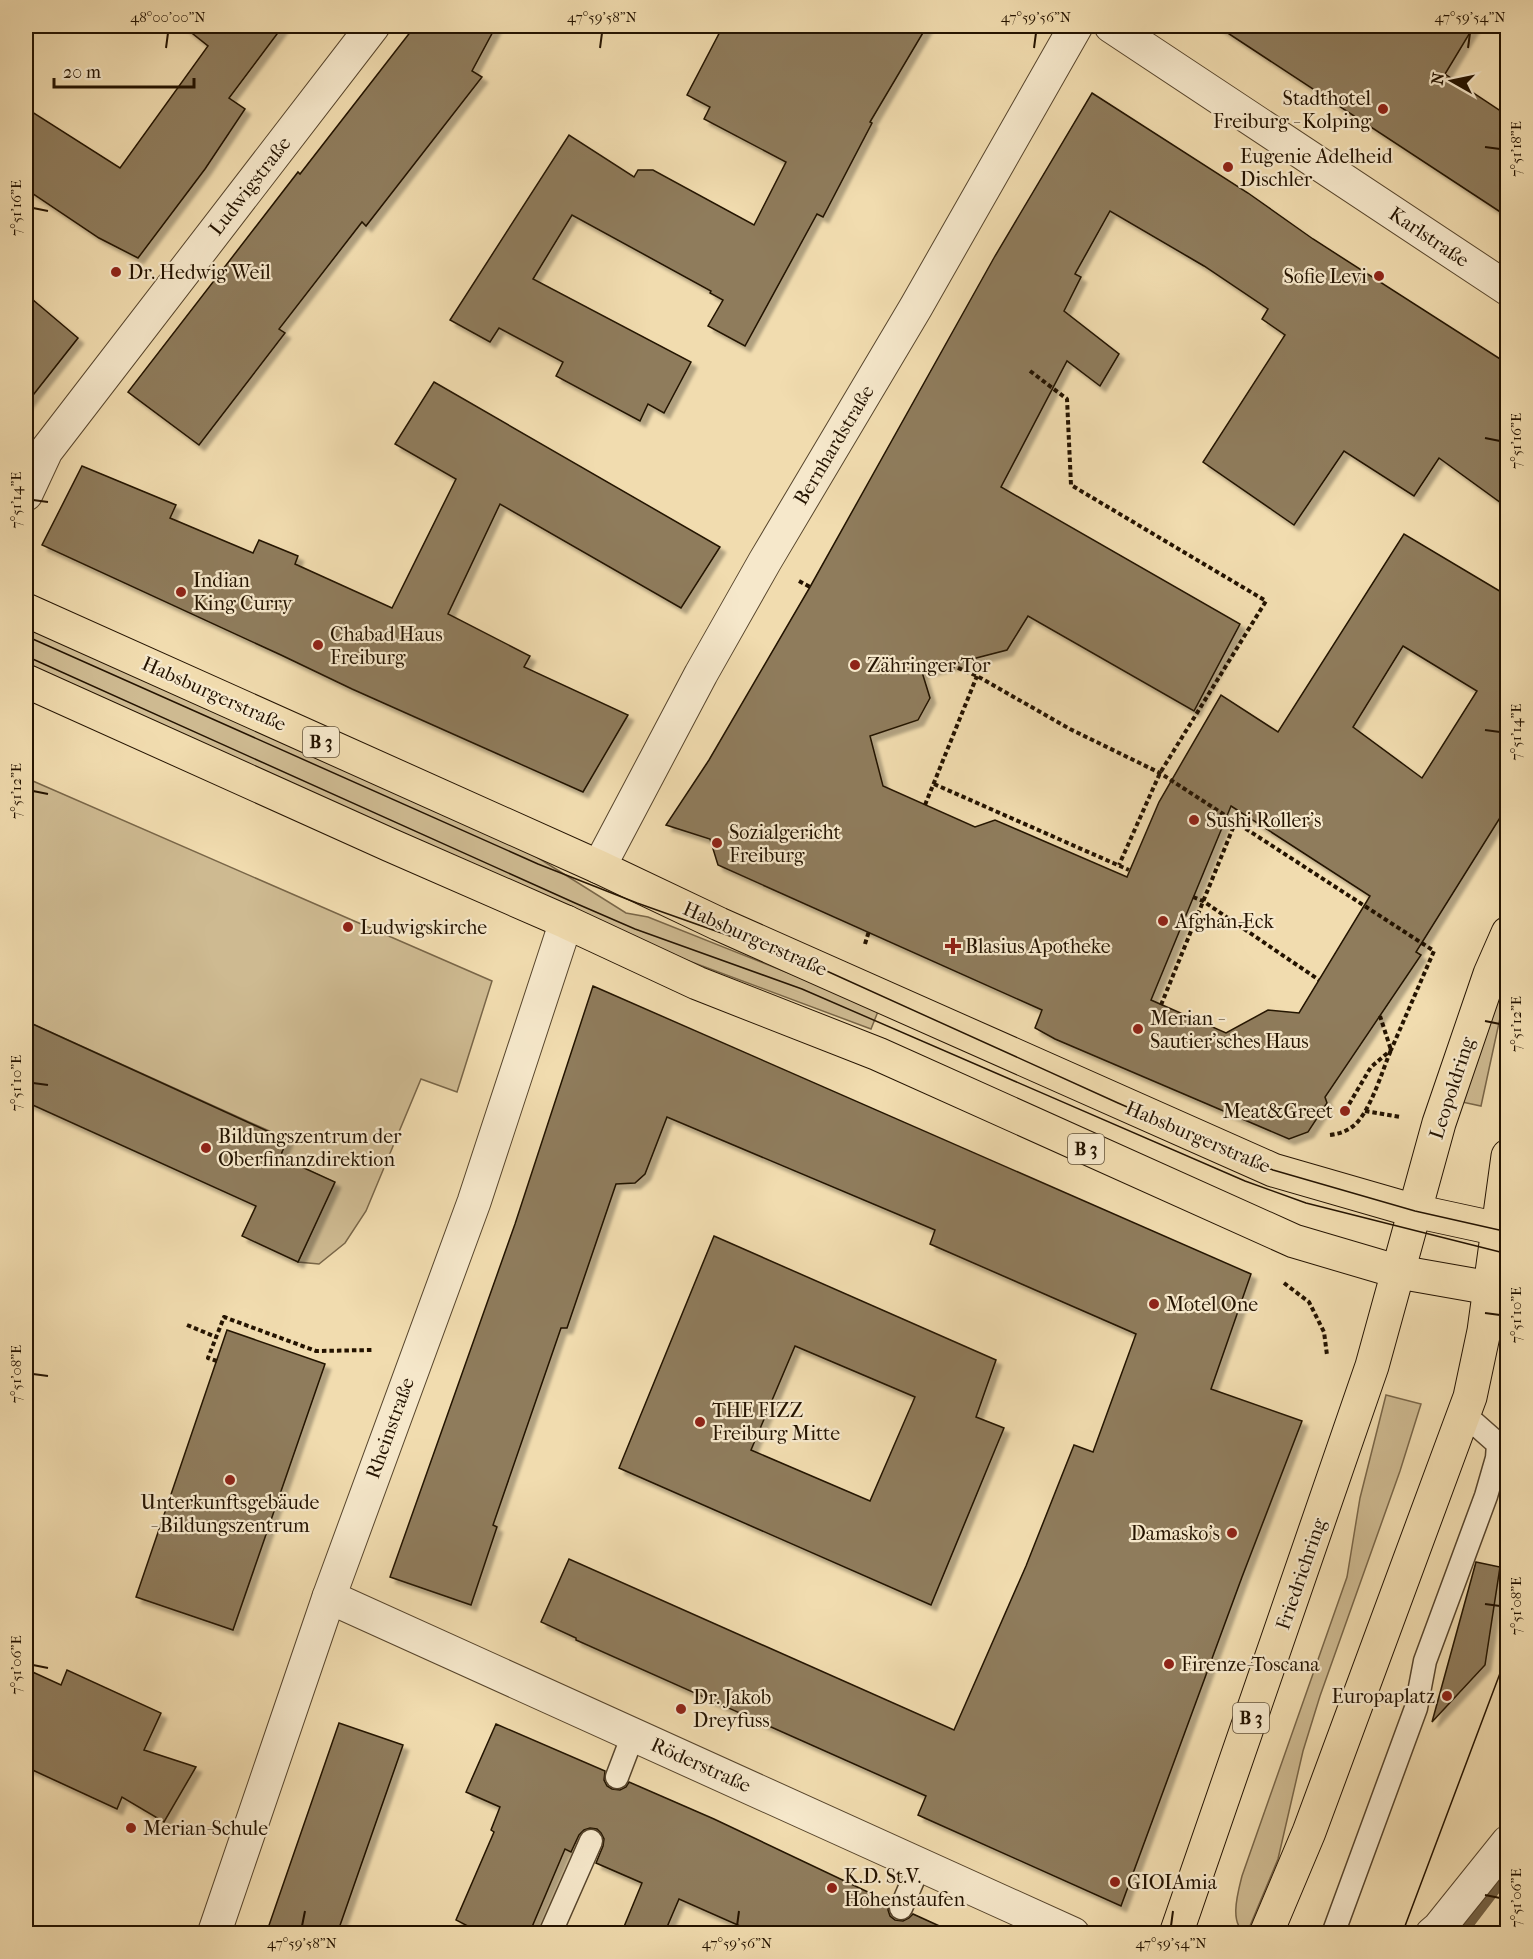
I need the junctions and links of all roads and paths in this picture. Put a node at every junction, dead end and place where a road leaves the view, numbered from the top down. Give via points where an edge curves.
1 (373, 26) edge
2 (1076, 26) edge
3 (1111, 26) edge
4 (1508, 289) edge
5 (1030, 371) dead end
6 (26, 494) edge
7 (26, 610) edge
8 (951, 665) dead end
9 (977, 676) junction
10 (26, 681) edge
11 (1160, 773) junction
12 (934, 784) junction
13 (925, 805) dead end
14 (1235, 824) junction
15 (1119, 865) junction
16 (598, 867) junction
17 (1130, 870) dead end
18 (1193, 897) dead end
19 (1203, 901) junction
20 (566, 922) junction
21 (1508, 933) edge
22 (1319, 980) dead end
23 (1161, 1005) dead end
24 (1380, 1016) dead end
25 (1391, 1050) junction
26 (1345, 1111) dead end
27 (1330, 1135) dead end
28 (1508, 1156) edge
29 (1415, 1211) junction
30 (1503, 1231) edge
31 (1399, 1272) junction
32 (1281, 1281) dead end
33 (1499, 1288) edge
34 (187, 1324) dead end
35 (216, 1337) junction
36 (372, 1350) dead end
37 (1327, 1355) dead end
38 (217, 1361) dead end
39 (1464, 1414) junction
40 (329, 1597) junction
41 (633, 1735) junction
42 (617, 1777) dead end
43 (591, 1841) dead end
44 (1508, 1842) edge
45 (920, 1864) junction
46 (901, 1908) dead end
47 (214, 1934) edge
48 (550, 1934) edge
49 (1073, 1934) edge
50 (1176, 1934) edge
51 (1266, 1934) edge
52 (1334, 1934) edge
53 (1432, 1934) edge

1 - 6 street, Ludwigstraße via 46,451
2 - 16 street, Bernhardstraße via 765,561
3 - 4 street, Karlstraße
5 - 11 path via 1067,399 1071,485 1266,601
7 - 16 main road, Habsburgerstraße / B 3
8 - 9 path
9 - 11 path via 1070,729
9 - 12 path
10 - 20 main road, B 3
11 - 14 path
11 - 15 path
12 - 13 path
12 - 15 path
14 - 19 path
14 - 25 path via 1434,951
15 - 17 path
16 - 29 main road, Habsburgerstraße / B 3 via 1273,1170
18 - 19 path
19 - 22 path
19 - 23 path
20 - 31 main road, B 3 via 697,983 878,1054 1294,1241
20 - 40 street, Rheinstraße via 474,1202
21 - 29 main road, Leopoldring via 1449,1093
24 - 25 path
25 - 26 path via 1371,1067
25 - 27 path via 1365,1111 1354,1126
28 - 30 main road
29 - 30 main road, Habsburgerstraße / B 3
29 - 31 main road, Friedrichring
30 - 33 main road
31 - 33 main road, B 3
31 - 50 main road, Friedrichring / B 3 via 1372,1366
32 - 37 path via 1309,1302 1324,1332
33 - 39 main road
34 - 35 path
35 - 36 path via 224,1317 316,1351
35 - 38 path via 208,1358
39 - 51 main road via 1309,1832
39 - 52 lane via 1498,1444 1497,1458 1425,1661 1416,1708
40 - 41 street, Röderstraße
40 - 47 street, Rheinstraße
41 - 42 lane
41 - 45 street, Röderstraße
43 - 48 lane
44 - 53 street
45 - 46 lane
45 - 49 street, Röderstraße

